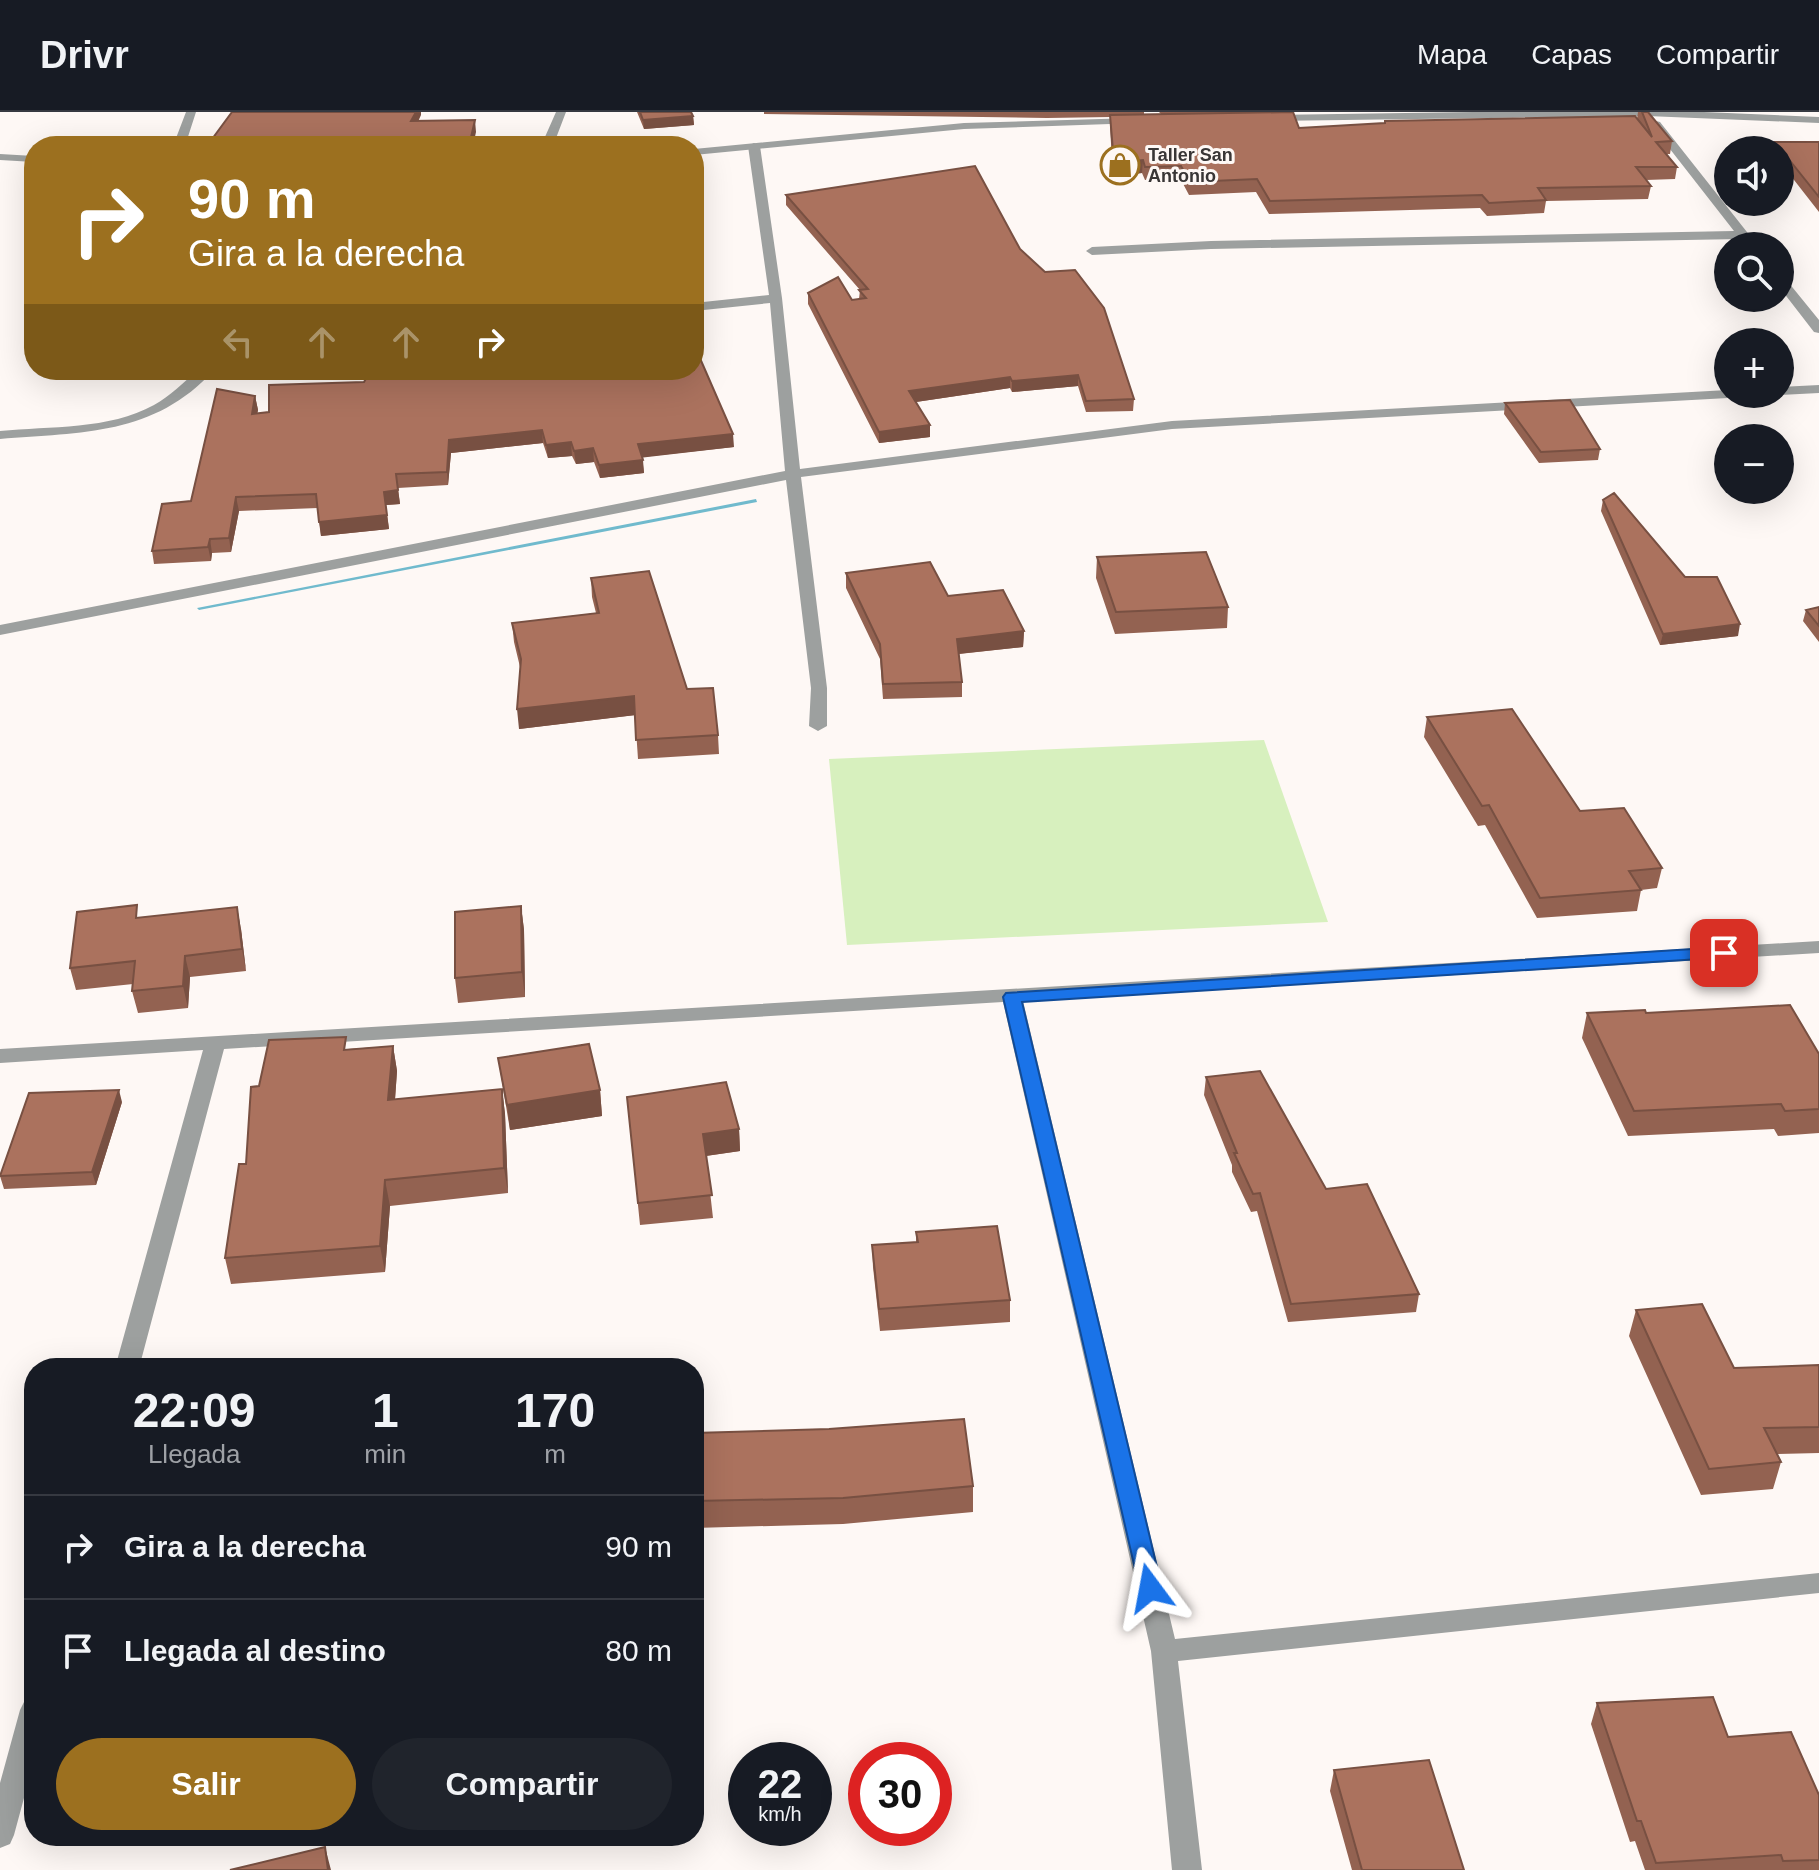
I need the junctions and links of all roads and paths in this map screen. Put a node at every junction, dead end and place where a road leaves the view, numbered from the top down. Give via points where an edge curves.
1 (191, 112) edge
2 (561, 112) edge
3 (1647, 113) edge
4 (1251, 118) edge
5 (1819, 120) edge
6 (1142, 121) edge
7 (183, 136) edge
8 (551, 136) edge
9 (754, 146) junction
10 (704, 151) edge
11 (0, 157) edge
12 (24, 158) edge
13 (1741, 232) edge
14 (1714, 236) edge
15 (1092, 251) dead end
16 (776, 298) junction
17 (1794, 298) edge
18 (704, 306) edge
19 (1819, 329) edge
20 (194, 380) edge
21 (1819, 389) edge
22 (1794, 390) edge
23 (1714, 395) edge
24 (0, 435) edge
25 (793, 474) junction
26 (0, 630) edge
27 (818, 726) dead end
28 (1819, 947) edge
29 (1012, 997) junction
30 (215, 1043) junction
31 (0, 1056) edge
32 (130, 1358) edge
33 (1819, 1583) edge
34 (1164, 1651) junction
35 (24, 1747) edge
36 (0, 1835) edge
37 (1187, 1870) edge

1 - 7 street
2 - 8 street
3 - 4 street
3 - 5 street
3 - 13 street
6 - 9 street via 951,127
9 - 10 street
9 - 16 street
11 - 12 street
14 - 15 street
16 - 18 street
16 - 25 street
17 - 19 street
20 - 24 street via 147,414
21 - 22 street
23 - 25 street via 1172,425
25 - 26 street
25 - 27 street via 819,688
28 - 29 street
29 - 30 street
29 - 34 street
30 - 31 street
30 - 32 street
33 - 34 street
34 - 37 street
35 - 36 street

